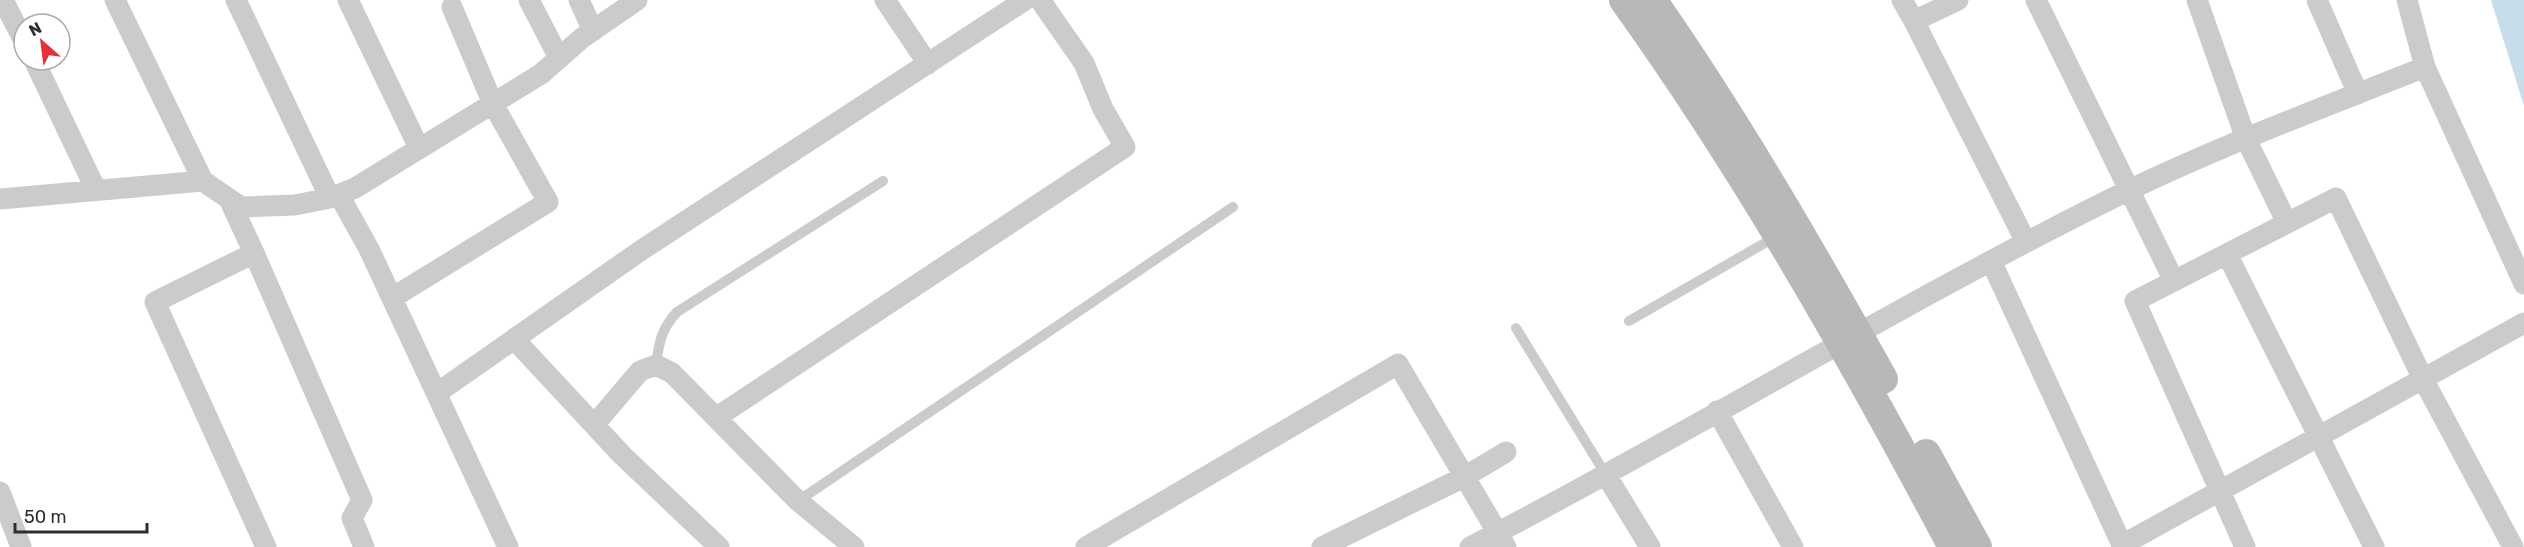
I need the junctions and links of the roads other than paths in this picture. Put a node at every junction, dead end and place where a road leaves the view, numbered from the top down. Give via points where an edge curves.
1 (3, 0) edge
2 (115, 0) edge
3 (236, 0) edge
4 (348, 0) edge
5 (529, 0) edge
6 (579, 0) edge
7 (637, 0) edge
8 (885, 0) edge
9 (1025, 0) edge
10 (1040, 0) edge
11 (1624, 0) edge
12 (1652, 0) edge
13 (1902, 0) edge
14 (1958, 0) edge
15 (2036, 0) edge
16 (2197, 0) edge
17 (2317, 0) edge
18 (2407, 0) edge
19 (452, 7) dead end
20 (12, 18) edge
21 (1914, 21) junction
22 (593, 31) junction
23 (559, 58) junction
24 (928, 64) junction
25 (2425, 68) junction
26 (40, 72) edge
27 (2358, 94) junction
28 (493, 104) junction
29 (2246, 139) junction
30 (418, 148) junction
31 (202, 181) junction
32 (883, 181) dead end
33 (96, 190) junction
34 (2130, 190) junction
35 (335, 196) junction
36 (0, 199) edge
37 (229, 199) junction
38 (1233, 207) dead end
39 (2287, 223) junction
40 (1777, 236) junction
41 (2026, 242) junction
42 (255, 254) junction
43 (2227, 254) junction
44 (1990, 261) junction
45 (2174, 281) junction
46 (2524, 284) edge
47 (392, 298) junction
48 (1629, 321) dead end
49 (2524, 323) edge
50 (1516, 328) dead end
51 (1848, 337) junction
52 (514, 339) junction
53 (656, 365) junction
54 (2423, 379) junction
55 (437, 393) junction
56 (1718, 411) junction
57 (717, 417) junction
58 (594, 425) junction
59 (2319, 436) junction
60 (1506, 452) dead end
61 (1606, 475) junction
62 (1466, 476) junction
63 (2221, 490) junction
64 (0, 492) edge
65 (798, 501) junction
66 (1501, 540) edge
67 (2123, 546) edge
68 (21, 547) edge
69 (266, 547) edge
70 (364, 547) edge
71 (508, 547) edge
72 (719, 547) edge
73 (854, 547) edge
74 (1086, 547) edge
75 (1322, 547) edge
76 (1470, 547) edge
77 (1650, 547) edge
78 (1793, 547) edge
79 (1953, 547) edge
80 (1977, 547) edge
81 (2246, 547) edge
82 (2374, 547) edge
83 (2513, 547) edge

1 - 20 street
2 - 31 street
3 - 35 street
4 - 30 street
5 - 23 street
6 - 22 street
7 - 22 street
8 - 24 street
9 - 24 street
10 - 57 street via 1084,63 1103,109 1125,147
11 - 40 street
12 - 51 street via 1761,164
13 - 21 street
14 - 21 street
15 - 34 street
16 - 29 street
17 - 27 street
18 - 25 street
19 - 28 street
21 - 41 street
22 - 23 street
23 - 28 street
24 - 52 street via 644,249
25 - 27 street
25 - 46 street
26 - 33 street
27 - 29 street
28 - 30 street
28 - 47 street via 548,202
29 - 34 street
29 - 39 street
30 - 35 street via 355,188
31 - 33 street
31 - 37 street
32 - 53 lane via 677,312 659,338
33 - 36 street
34 - 41 street
34 - 45 street
35 - 37 street via 265,207 241,207
35 - 47 street
37 - 42 street
38 - 65 lane
39 - 43 street
39 - 54 street via 2336,198
40 - 48 lane
40 - 51 street
41 - 44 street
42 - 69 street via 155,302
42 - 70 street via 362,500 352,518
43 - 45 street
43 - 59 street
44 - 51 street
44 - 67 street
45 - 63 street via 2135,301
47 - 55 street
49 - 54 street
50 - 61 lane
51 - 56 street
51 - 79 street
51 - 80 street
52 - 55 street
52 - 58 street
53 - 57 street via 672,373
53 - 58 street via 640,371
54 - 59 street
54 - 83 street
55 - 71 street
56 - 61 street
56 - 78 street
57 - 65 street
58 - 72 street
59 - 63 street
59 - 82 street
60 - 62 street
61 - 66 street
61 - 77 street
62 - 66 street
62 - 74 street via 1398,364
62 - 75 street
63 - 67 street
63 - 81 street
64 - 68 street
65 - 73 street
66 - 76 street

